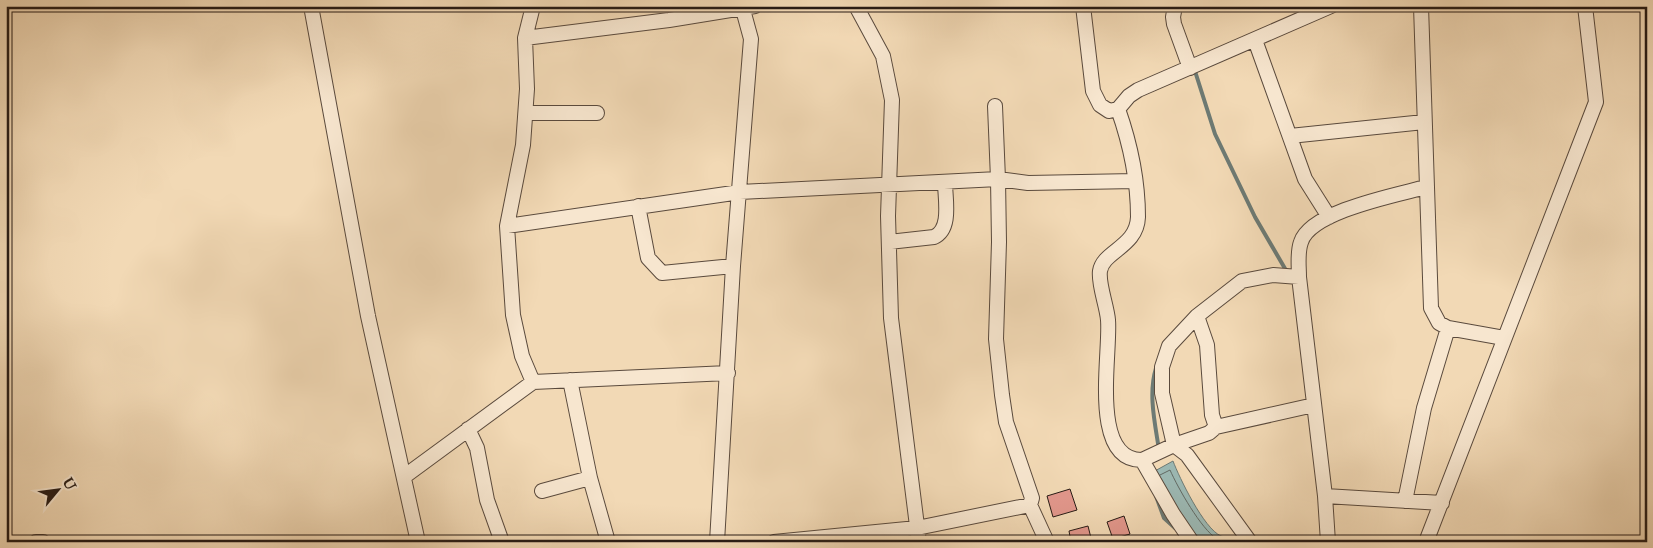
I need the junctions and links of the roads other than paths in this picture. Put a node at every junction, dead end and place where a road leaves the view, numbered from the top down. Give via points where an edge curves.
1 (311, 6) edge
2 (533, 6) edge
3 (856, 6) edge
4 (1083, 6) edge
5 (1175, 6) edge
6 (1332, 6) edge
7 (1421, 6) edge
8 (1585, 6) edge
9 (747, 7) edge
10 (525, 38) junction
11 (1256, 40) junction
12 (1193, 67) junction
13 (995, 106) dead end
14 (1118, 109) junction
15 (526, 113) junction
16 (597, 113) dead end
17 (1424, 122) junction
18 (1290, 136) junction
19 (998, 179) junction
20 (1135, 181) junction
21 (945, 182) junction
22 (889, 185) junction
23 (1426, 187) junction
24 (740, 192) junction
25 (638, 206) junction
26 (1328, 217) junction
27 (507, 226) junction
28 (889, 242) junction
29 (734, 266) junction
30 (1300, 277) junction
31 (1196, 316) junction
32 (1448, 328) junction
33 (1504, 338) junction
34 (728, 373) junction
35 (570, 380) junction
36 (533, 382) junction
37 (1314, 405) junction
38 (1216, 427) junction
39 (468, 429) junction
40 (1174, 445) junction
41 (1142, 460) junction
42 (405, 476) junction
43 (590, 478) junction
44 (542, 491) dead end
45 (1325, 496) junction
46 (1405, 501) junction
47 (1442, 503) junction
48 (1030, 506) junction
49 (917, 528) junction
50 (36, 542) edge
51 (43, 542) edge
52 (418, 542) edge
53 (502, 542) edge
54 (608, 542) edge
55 (717, 542) edge
56 (774, 542) edge
57 (920, 542) edge
58 (1047, 542) edge
59 (1192, 542) edge
60 (1250, 542) edge
61 (1328, 542) edge
62 (1426, 542) edge

1 - 42 street via 368,316
2 - 10 street
3 - 22 street via 883,56 888,74 892,100
4 - 14 street via 1093,91 1100,105 1109,111
5 - 12 street via 1174,24
6 - 11 street
7 - 17 street
8 - 33 street via 1596,102
9 - 10 street
9 - 24 street via 751,39
10 - 15 street
11 - 12 street
11 - 18 street
12 - 14 street via 1138,90
13 - 19 street
14 - 20 street
15 - 16 street
15 - 27 street
17 - 18 street
17 - 23 street
18 - 26 street via 1305,179
19 - 20 street via 1028,183
19 - 21 street
19 - 48 street via 1000,242 996,339 1008,430 1032,498
20 - 41 street via 1136,229 1099,272 1108,320 1108,428 1120,452 1131,461
21 - 22 street
21 - 28 street via 945,228 940,234
22 - 24 street
22 - 28 street
23 - 26 street
23 - 32 street via 1431,308 1439,323
24 - 25 street
24 - 29 street
25 - 27 street
25 - 29 street via 648,258 662,273
26 - 30 street via 1310,229 1301,241
27 - 36 street via 513,315 522,356
28 - 49 street via 891,318
29 - 34 street
30 - 31 street via 1259,276 1242,281
30 - 37 street
31 - 38 street via 1207,345 1212,415
31 - 40 street via 1169,346 1162,367 1162,393
32 - 33 street
32 - 46 street via 1424,408
33 - 47 street
34 - 35 street
34 - 55 street
35 - 36 street
35 - 43 street
36 - 39 street
37 - 38 street
37 - 45 street
38 - 40 street via 1208,434
39 - 42 street
39 - 53 street
40 - 41 street
40 - 60 street via 1187,455
41 - 59 street
42 - 52 street
43 - 44 street
43 - 54 street
45 - 46 street
45 - 61 street
46 - 47 street
47 - 62 street
48 - 49 street
48 - 58 street
49 - 56 street
49 - 57 street
50 - 51 street

